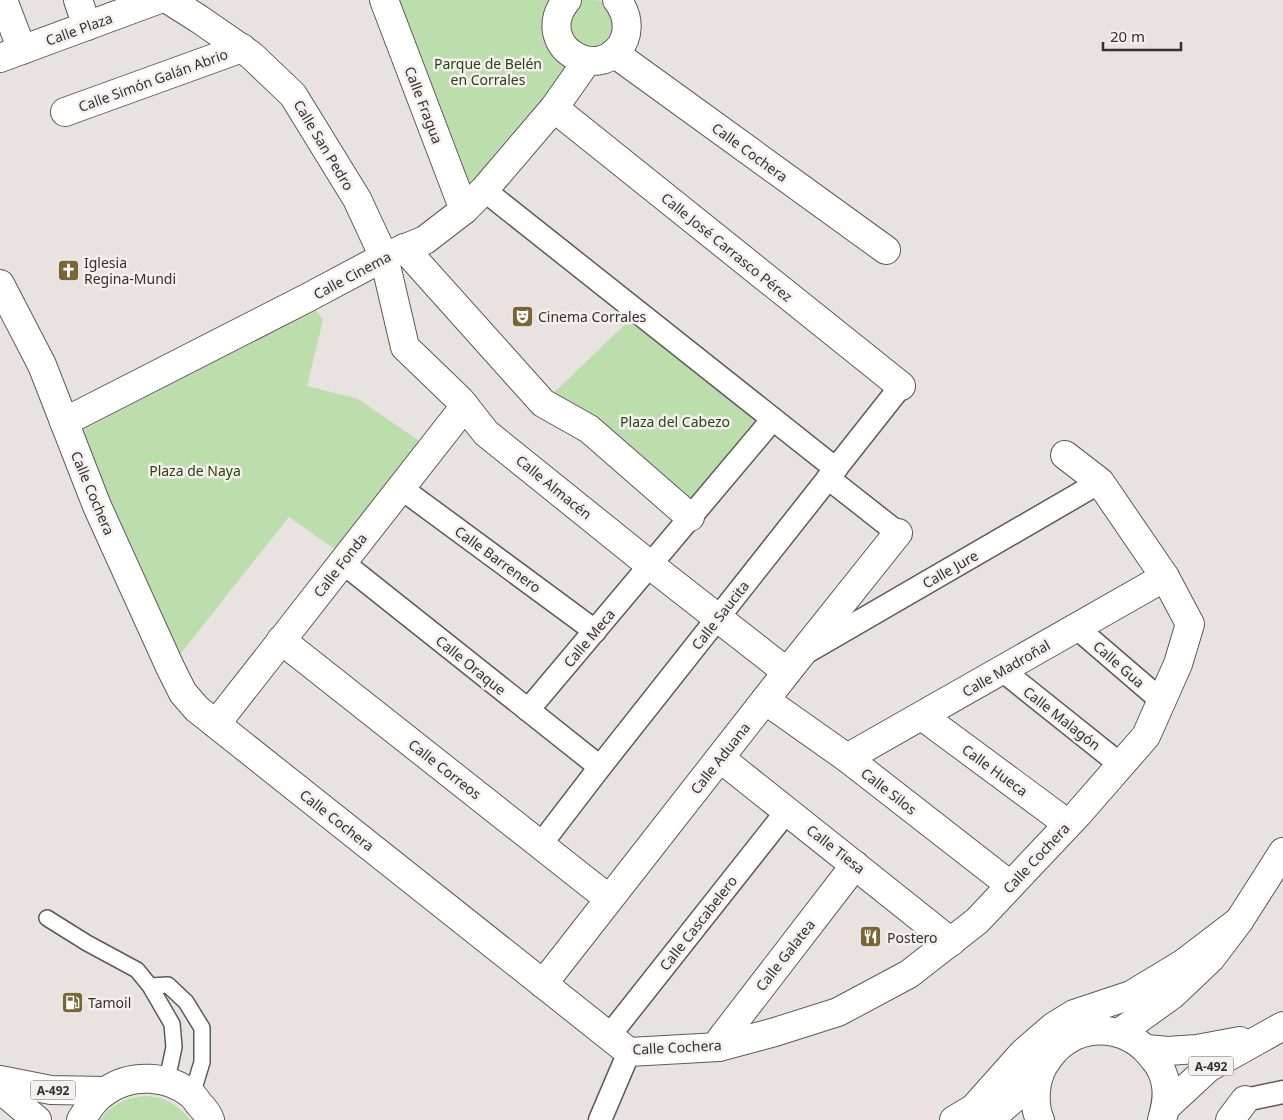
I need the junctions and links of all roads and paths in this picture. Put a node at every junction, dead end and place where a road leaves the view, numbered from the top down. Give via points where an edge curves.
1 (3, 0) edge
2 (78, 0) edge
3 (157, 0) edge
4 (169, 0) edge
5 (384, 0) edge
6 (566, 0) edge
7 (617, 0) edge
8 (87, 26) junction
9 (242, 48) junction
10 (614, 53) junction
11 (11, 54) edge
12 (587, 61) junction
13 (554, 108) junction
14 (65, 112) dead end
15 (484, 190) junction
16 (464, 210) junction
17 (886, 250) dead end
18 (394, 252) junction
19 (0, 284) edge
20 (901, 386) joint
21 (465, 406) junction
22 (773, 419) junction
23 (64, 422) junction
24 (1065, 455) dead end
25 (832, 473) junction
26 (1100, 482) junction
27 (401, 488) junction
28 (690, 518) junction
29 (898, 533) joint
30 (342, 562) junction
31 (650, 565) junction
32 (1165, 577) junction
33 (718, 617) junction
34 (1077, 628) junction
35 (595, 631) junction
36 (281, 640) junction
37 (794, 664) junction
38 (1002, 670) junction
39 (765, 700) junction
40 (1162, 701) junction
41 (528, 710) junction
42 (922, 716) junction
43 (216, 724) junction
44 (720, 758) junction
45 (847, 758) junction
46 (1121, 765) junction
47 (600, 767) junction
48 (787, 811) junction
49 (1068, 824) junction
50 (541, 844) junction
51 (1283, 852) edge
52 (855, 864) junction
53 (1010, 885) junction
54 (610, 899) junction
55 (47, 918) dead end
56 (1239, 921) junction
57 (951, 942) junction
58 (543, 984) junction
59 (150, 986) junction
60 (1273, 1031) edge
61 (1119, 1033) junction
62 (619, 1044) junction
63 (719, 1047) junction
64 (1147, 1048) junction
65 (1039, 1076) junction
66 (0, 1080) edge
67 (165, 1081) junction
68 (0, 1090) edge
69 (106, 1090) junction
70 (1283, 1092) edge
71 (192, 1095) junction
72 (1237, 1110) edge
73 (1164, 1114) edge
74 (37, 1120) edge
75 (81, 1120) edge
76 (210, 1120) edge
77 (600, 1120) edge
78 (954, 1120) edge
79 (989, 1120) edge
80 (1040, 1120) edge

1 - 11 main road
2 - 8 main road
3 - 8 main road, Calle Plaza
4 - 9 main road, Calle San Pedro
5 - 16 main road, Calle Fragua
6 - 12 main road via 557,18 558,36 568,52
7 - 10 main road via 624,10 627,33
8 - 11 main road, Calle Plaza
9 - 14 main road, Calle Simón Galán Abrio
9 - 18 main road, Calle San Pedro via 294,95
10 - 12 main road via 597,61
10 - 17 main road, Calle Cochera
12 - 13 main road, Calle Cinema
13 - 15 main road, Calle Cinema
13 - 20 main road, Calle José Carrasco Pérez
15 - 16 main road, Calle Cinema
15 - 22 street
16 - 18 main road, Calle Cinema via 425,240
18 - 21 main road, Calle Almacén via 405,346
18 - 23 main road, Calle Cinema
18 - 28 main road via 543,403 589,429
19 - 23 main road, Calle Cochera via 42,365
20 - 25 street, Calle Saucita
21 - 27 main road, Calle Fonda
21 - 31 main road, Calle Almacén via 486,433
22 - 25 street
22 - 28 street, Calle Meca
23 - 43 main road, Calle Cochera via 98,506 183,693
24 - 26 main road, Calle Cochera
25 - 29 street
25 - 33 street, Calle Saucita
26 - 32 main road, Calle Cochera
26 - 37 street, Calle Jure
27 - 30 main road, Calle Fonda
27 - 35 street, Calle Barrenero
28 - 31 street, Calle Meca
29 - 37 main road, Calle Aduana
30 - 36 main road, Calle Fonda
30 - 41 street, Calle Oraque
31 - 33 main road, Calle Almacén
31 - 35 street, Calle Meca
32 - 34 main road, Calle Madroñal
32 - 40 main road, Calle Cochera via 1190,624
33 - 37 main road, Calle Almacén
33 - 47 street, Calle Saucita
34 - 38 main road, Calle Madroñal
34 - 40 street, Calle Gua
35 - 41 street, Calle Meca
36 - 43 main road, Calle Fonda
36 - 50 main road, Calle Correos
37 - 39 main road, Calle Aduana
38 - 42 main road, Calle Madroñal
38 - 46 street, Calle Malagón
39 - 44 main road, Calle Aduana
39 - 45 main road, Calle Silos
40 - 46 main road, Calle Cochera via 1146,736
41 - 47 street, Calle Oraque
42 - 45 main road, Calle Madroñal
42 - 49 main road, Calle Hueca
43 - 58 main road, Calle Cochera
44 - 48 main road, Calle Tiesa
44 - 54 main road, Calle Aduana
45 - 53 main road, Calle Silos
46 - 49 main road, Calle Cochera
47 - 50 street, Calle Saucita
48 - 52 main road, Calle Tiesa
48 - 62 street, Calle Cascabelero
49 - 53 main road, Calle Cochera
50 - 54 main road, Calle Correos
51 - 56 main road
52 - 57 main road, Calle Tiesa
52 - 63 main road, Calle Galatea via 721,1038
53 - 57 main road, Calle Cochera via 977,921
54 - 58 main road, Calle Aduana
55 - 59 lane via 137,970
56 - 61 main road via 1211,958 1172,995
56 - 78 main road via 1184,963 1130,995 1074,1014 1052,1027 1023,1053 974,1108
57 - 63 main road, Calle Cochera via 910,974 838,1012
58 - 62 main road, Calle Cochera
59 - 67 lane via 172,1024 174,1047
59 - 71 lane via 168,985 186,1002 202,1028 202,1062
60 - 64 main road, A-492 via 1197,1049 1168,1051
60 - 73 main road, A-492 via 1208,1068
61 - 64 main road, A-492
61 - 65 main road, A-492 via 1099,1030 1080,1034 1062,1043 1048,1058
62 - 63 main road, Calle Cochera
62 - 77 street, Calle Cascabelero
64 - 73 main road, A-492 via 1160,1066 1166,1086
65 - 79 main road, A-492
65 - 80 main road, A-492 via 1035,1096
66 - 69 main road, A-492 via 50,1090
67 - 69 main road, A-492 via 135,1079
67 - 71 main road, A-492
68 - 74 main road, A-492
69 - 75 main road, A-492
70 - 72 street
71 - 76 main road, A-492

